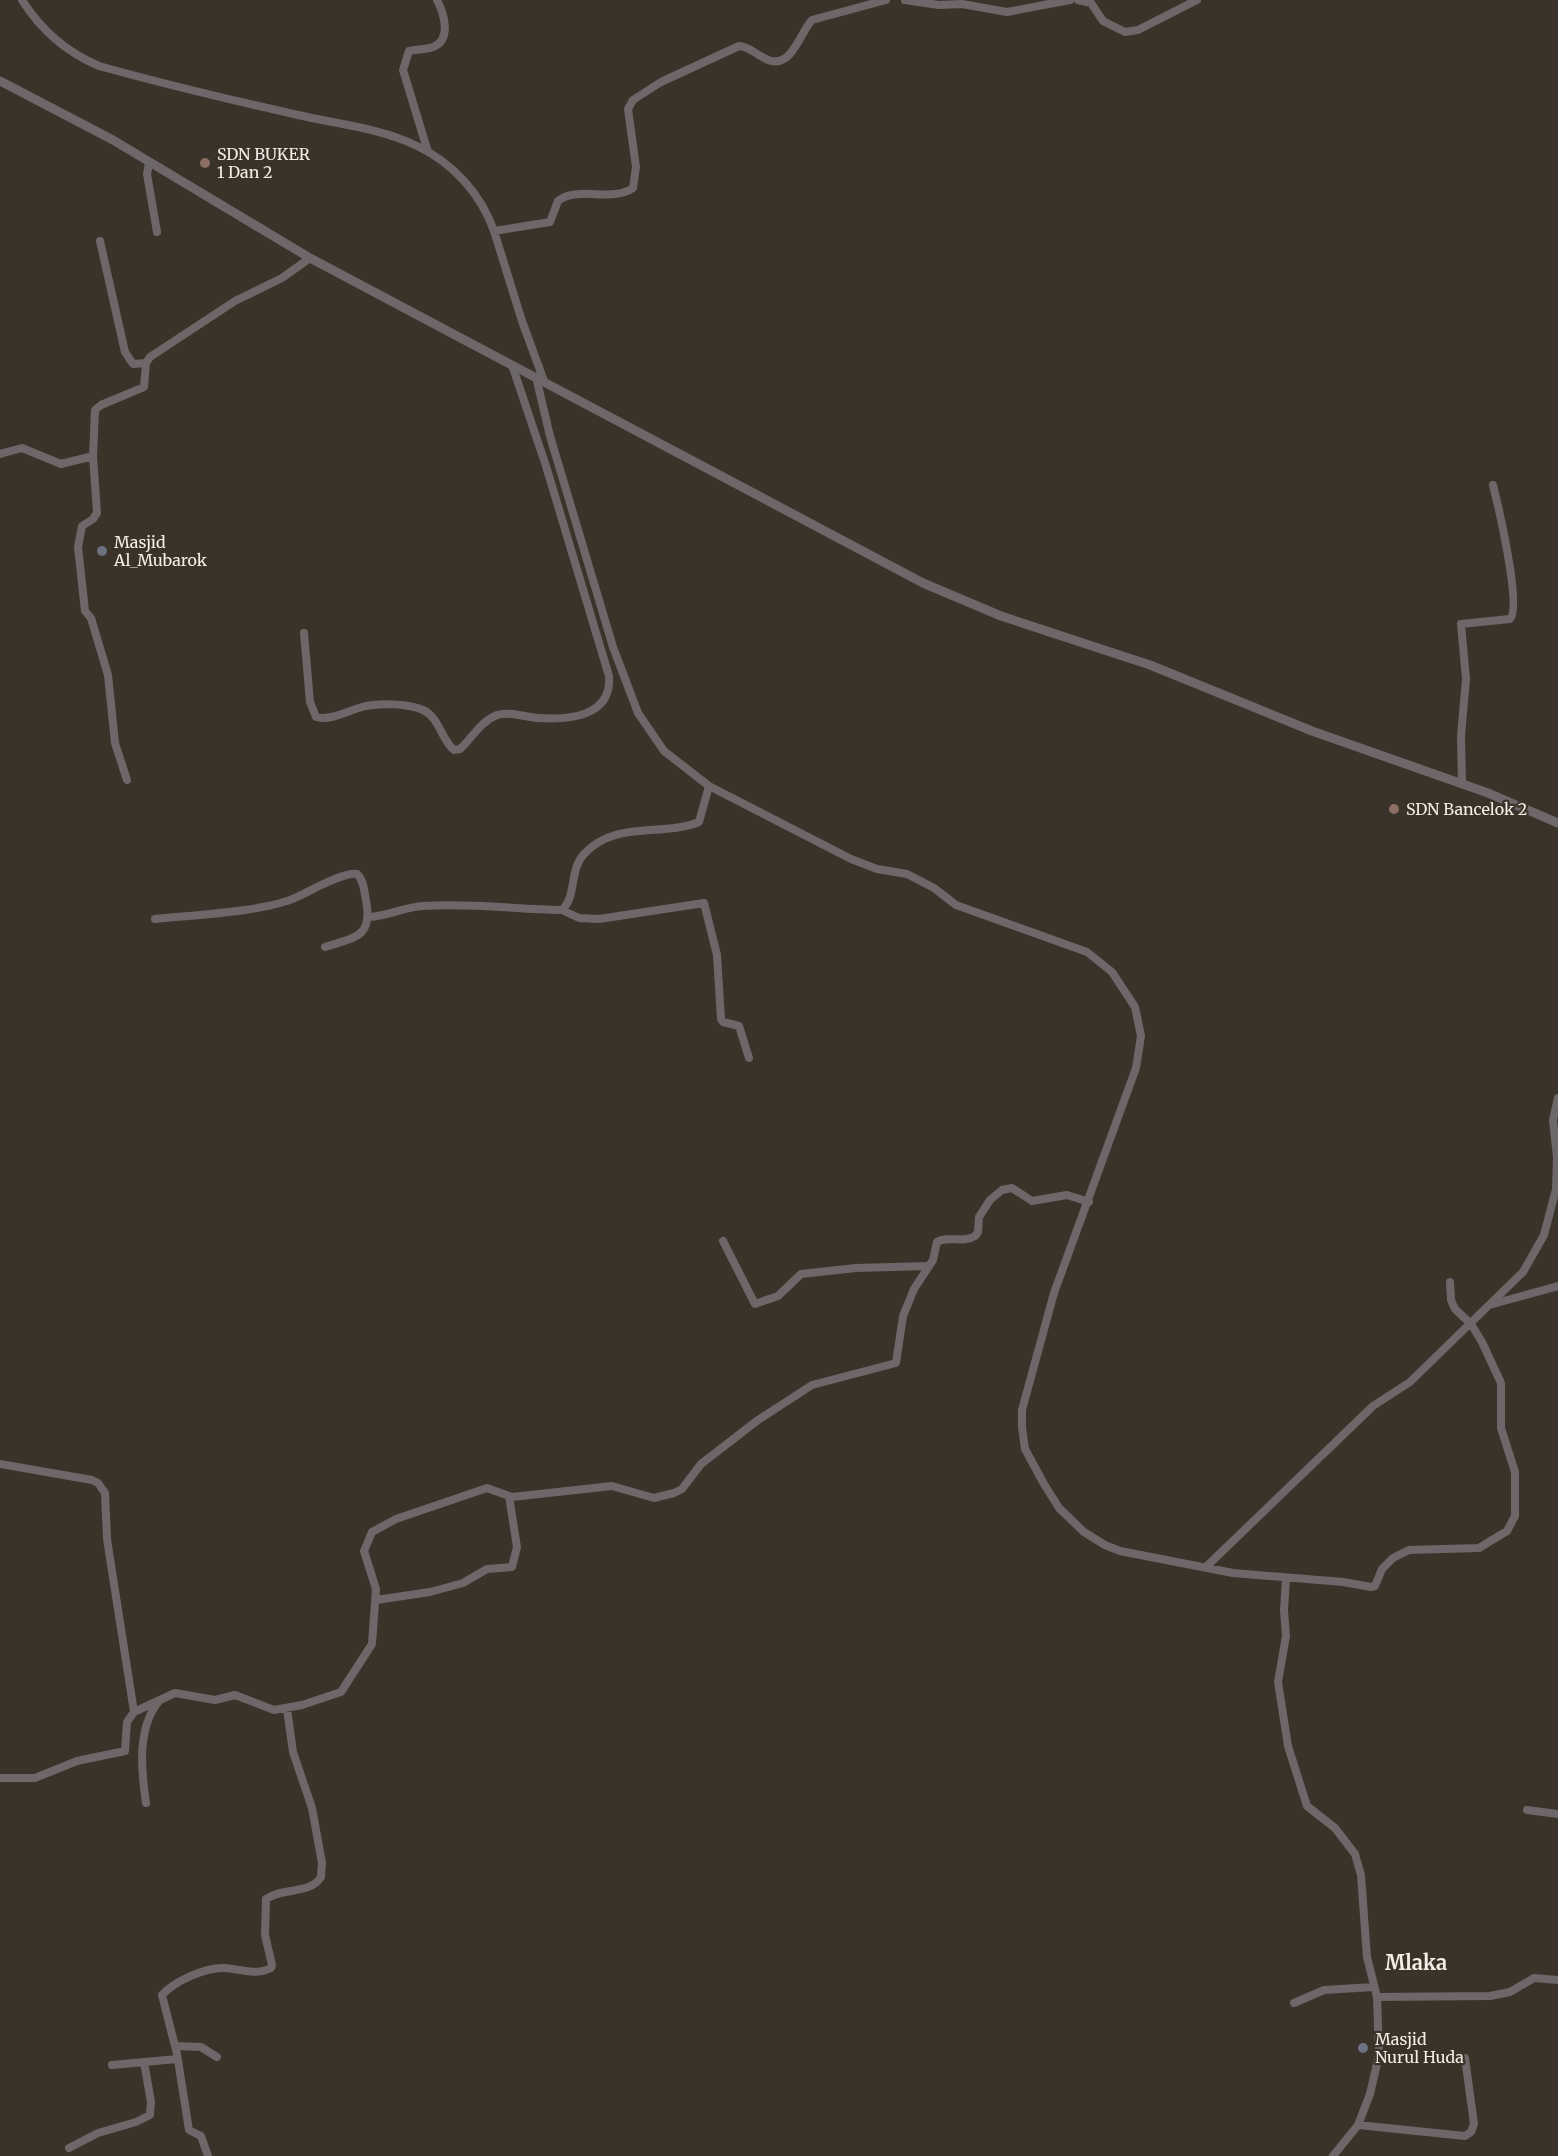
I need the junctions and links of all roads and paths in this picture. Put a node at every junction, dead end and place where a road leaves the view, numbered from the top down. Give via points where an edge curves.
1 (22, 0) edge
2 (437, 0) edge
3 (886, 0) edge
4 (905, 0) edge
5 (1070, 0) edge
6 (1095, 0) edge
7 (1197, 0) edge
8 (1081, 1) edge
9 (0, 81) edge
10 (428, 152) junction
11 (149, 163) junction
12 (494, 231) junction
13 (157, 232) dead end
14 (100, 240) dead end
15 (310, 258) junction
16 (146, 363) junction
17 (516, 367) junction
18 (537, 378) junction
19 (0, 454) edge
20 (93, 456) junction
21 (1492, 485) dead end
22 (304, 633) dead end
23 (127, 780) dead end
24 (1462, 784) junction
25 (709, 788) junction
26 (1558, 823) edge
27 (562, 910) junction
28 (369, 917) junction
29 (155, 919) dead end
30 (325, 947) dead end
31 (750, 1058) dead end
32 (1558, 1098) edge
33 (1083, 1200) junction
34 (723, 1241) dead end
35 (927, 1266) junction
36 (1450, 1282) dead end
37 (1558, 1286) edge
38 (1492, 1304) junction
39 (1471, 1324) junction
40 (0, 1464) edge
41 (509, 1496) junction
42 (1207, 1566) junction
43 (1287, 1581) junction
44 (375, 1599) junction
45 (162, 1698) junction
46 (287, 1709) junction
47 (134, 1712) junction
48 (0, 1778) edge
49 (146, 1803) dead end
50 (1527, 1810) dead end
51 (1558, 1814) edge
52 (1558, 1980) edge
53 (1374, 1987) junction
54 (1377, 1997) junction
55 (1294, 2002) dead end
56 (175, 2046) junction
57 (217, 2057) dead end
58 (1465, 2058) dead end
59 (177, 2059) junction
60 (144, 2062) junction
61 (112, 2065) dead end
62 (1359, 2125) junction
63 (69, 2148) dead end
64 (208, 2156) edge
65 (1333, 2156) edge

1 - 10 street via 50,36 99,66 362,129
2 - 10 street via 445,19 441,40 434,47 409,51 403,66
3 - 12 street via 812,20 793,52 781,60 771,62 752,49 739,46 647,90 628,109 636,167 633,188 567,196 558,201 550,222
4 - 5 street via 1007,12
6 - 8 street
7 - 8 street via 1138,30 1125,32 1110,26 1091,3
9 - 11 street via 93,128
10 - 12 street via 479,197
11 - 13 street via 147,174
11 - 15 street
12 - 18 street
14 - 16 street via 125,352 133,364
15 - 16 street via 282,278 207,318
15 - 17 street
16 - 20 street via 144,387 95,410
17 - 18 street
17 - 22 street via 609,676 606,698 588,713 572,717 503,713 494,716 460,749 454,750 435,721 421,709 369,706 316,717 310,702
18 - 24 street via 923,583 1001,616 1128,657 1312,731
18 - 25 street via 629,693 664,751
19 - 20 street via 22,448 61,464
20 - 23 street via 97,513 79,533 83,597 108,675 115,743
21 - 24 street via 1514,591 1514,614 1509,619 1461,624 1466,679
24 - 26 street
25 - 27 street via 701,820 696,824 625,831 595,845 578,862 568,902
25 - 33 street via 866,866 907,874 956,905 1087,952 1112,972 1135,1007 1141,1046 1136,1068
27 - 28 street via 424,906
27 - 31 street via 579,918 599,919 704,903 718,963 721,1018 739,1026
28 - 29 street via 361,878 353,873 263,907
28 - 30 street via 363,933
32 - 38 street via 1553,1120 1556,1189 1544,1235 1523,1272
33 - 35 street via 1067,1195 1032,1201 1012,1188 1002,1190 983,1210 975,1236 940,1239
33 - 42 street via 1022,1410 1025,1449 1059,1508 1084,1532 1120,1551
34 - 35 street via 755,1304 786,1290 801,1274
35 - 41 street via 903,1316 896,1363 812,1385 701,1464 682,1489 654,1498 612,1486
36 - 39 street via 1455,1309
37 - 38 street
38 - 39 street
39 - 42 street via 1410,1382 1373,1406
39 - 43 street via 1502,1391 1501,1428 1515,1472 1515,1516 1507,1531 1479,1548 1410,1550 1384,1565 1375,1586
40 - 47 street via 92,1480 102,1487
41 - 44 street via 517,1547 512,1566 487,1569 463,1583 430,1592
41 - 44 street via 487,1488 396,1519 372,1532 364,1551 374,1580
42 - 43 street
43 - 53 street via 1286,1636 1278,1682 1291,1758 1307,1806 1335,1828 1355,1854
44 - 46 street via 372,1644 347,1686 341,1692
45 - 46 street via 180,1692 215,1700 235,1695 271,1710
45 - 47 street
45 - 49 street via 152,1710 143,1739
46 - 56 street via 293,1752 312,1808 321,1877 311,1886 266,1899 265,1935 271,1968 258,1972 212,1969 164,1993 162,2005
47 - 48 street via 127,1722 125,1751 77,1761 35,1778
50 - 51 street
52 - 54 street via 1534,1978 1510,1992 1490,1995
53 - 54 street
53 - 55 street via 1328,1990
54 - 62 street via 1377,2065
56 - 57 street via 201,2047
56 - 59 street
58 - 62 street via 1474,2124 1465,2136
59 - 60 street
59 - 64 street via 189,2130 201,2136
60 - 61 street
60 - 63 street via 150,2115
62 - 65 street

